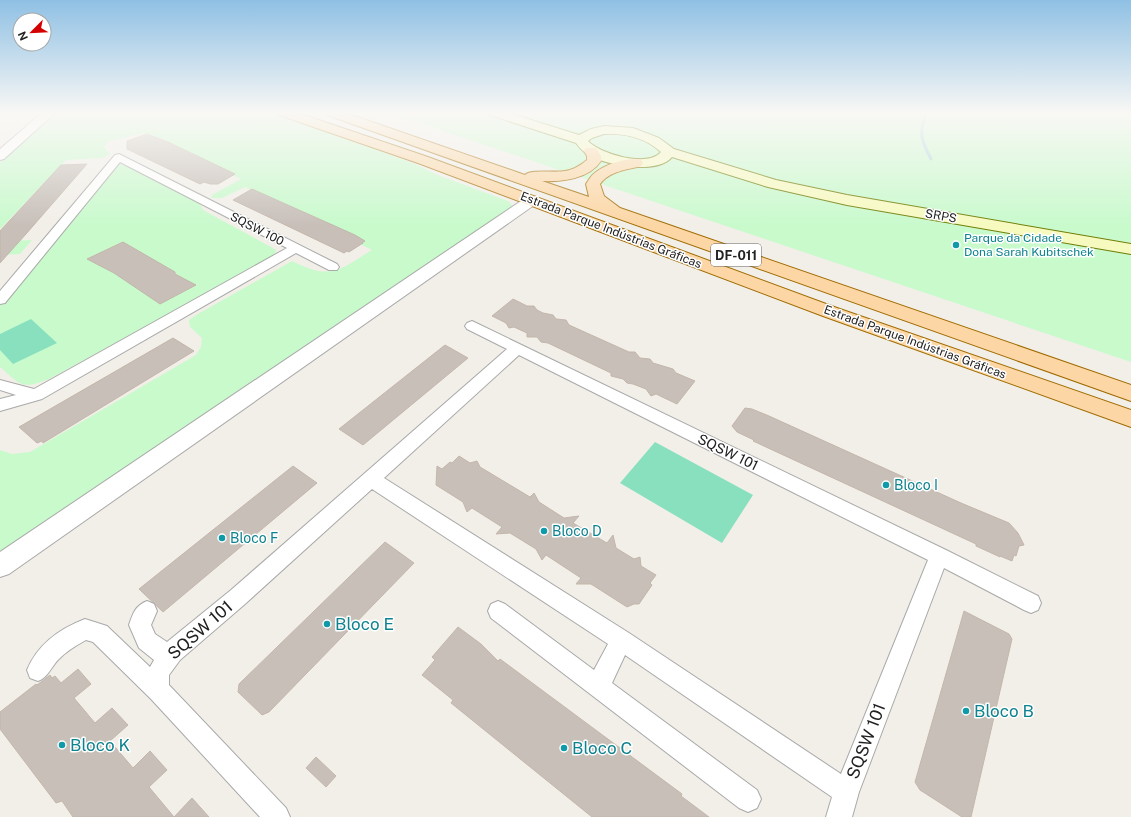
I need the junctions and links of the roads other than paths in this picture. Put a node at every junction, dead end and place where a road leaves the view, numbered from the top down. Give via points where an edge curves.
1 (394, 150) edge
2 (440, 150) edge
3 (590, 150) edge
4 (596, 150) edge
5 (669, 152) joint
6 (654, 162) junction
7 (636, 163) junction
8 (497, 170) junction
9 (752, 179) junction
10 (532, 200) junction
11 (628, 217) junction
12 (296, 248) junction
13 (1131, 249) edge
14 (333, 267) dead end
15 (0, 300) edge
16 (472, 326) dead end
17 (516, 348) junction
18 (0, 385) edge
19 (1131, 393) edge
20 (36, 395) junction
21 (0, 405) edge
22 (1131, 419) edge
23 (371, 480) junction
24 (939, 556) junction
25 (0, 566) edge
26 (1031, 603) dead end
27 (147, 611) dead end
28 (498, 611) dead end
29 (621, 640) junction
30 (168, 657) junction
31 (38, 670) dead end
32 (598, 686) junction
33 (159, 691) junction
34 (846, 792) junction
35 (748, 799) dead end
36 (277, 817) edge
37 (839, 817) edge

1 - 10 main road, Estrada Parque Indústrias Gráficas / DF-011
2 - 8 main road, Estrada Parque Indústrias Gráficas / DF-011
3 - 8 main road via 594,161 589,166 568,175 533,176
4 - 7 main road, SRPS via 614,160
5 - 6 main road via 664,158
5 - 9 main road, SRPS
6 - 7 main road, SRPS
6 - 9 main road, SRPS
7 - 11 main road via 609,170 593,184 594,195 598,200
8 - 11 main road, Estrada Parque Indústrias Gráficas / DF-011
9 - 13 main road, SRPS via 847,200
10 - 22 main road, Estrada Parque Indústrias Gráficas / DF-011 via 830,312
10 - 25 street
11 - 19 main road, Estrada Parque Indústrias Gráficas / DF-011
12 - 14 street
12 - 15 street, SQSW 100 via 119,157
12 - 20 street, SQSW 100
16 - 17 street, SQSW 101
17 - 23 street, SQSW 101
17 - 24 street, SQSW 101
18 - 20 street
20 - 21 street, SQSW 100
23 - 29 street, SQSW 101
23 - 30 street, SQSW 101
24 - 26 street, SQSW 101
24 - 34 street, SQSW 101
27 - 30 street via 140,625 147,640
28 - 32 street
29 - 32 street
29 - 34 street, SQSW 101
30 - 33 street, SQSW 101 via 159,671
31 - 33 street via 43,659 58,645 85,629 99,634
32 - 35 street
33 - 36 street
34 - 37 street, SQSW 101

